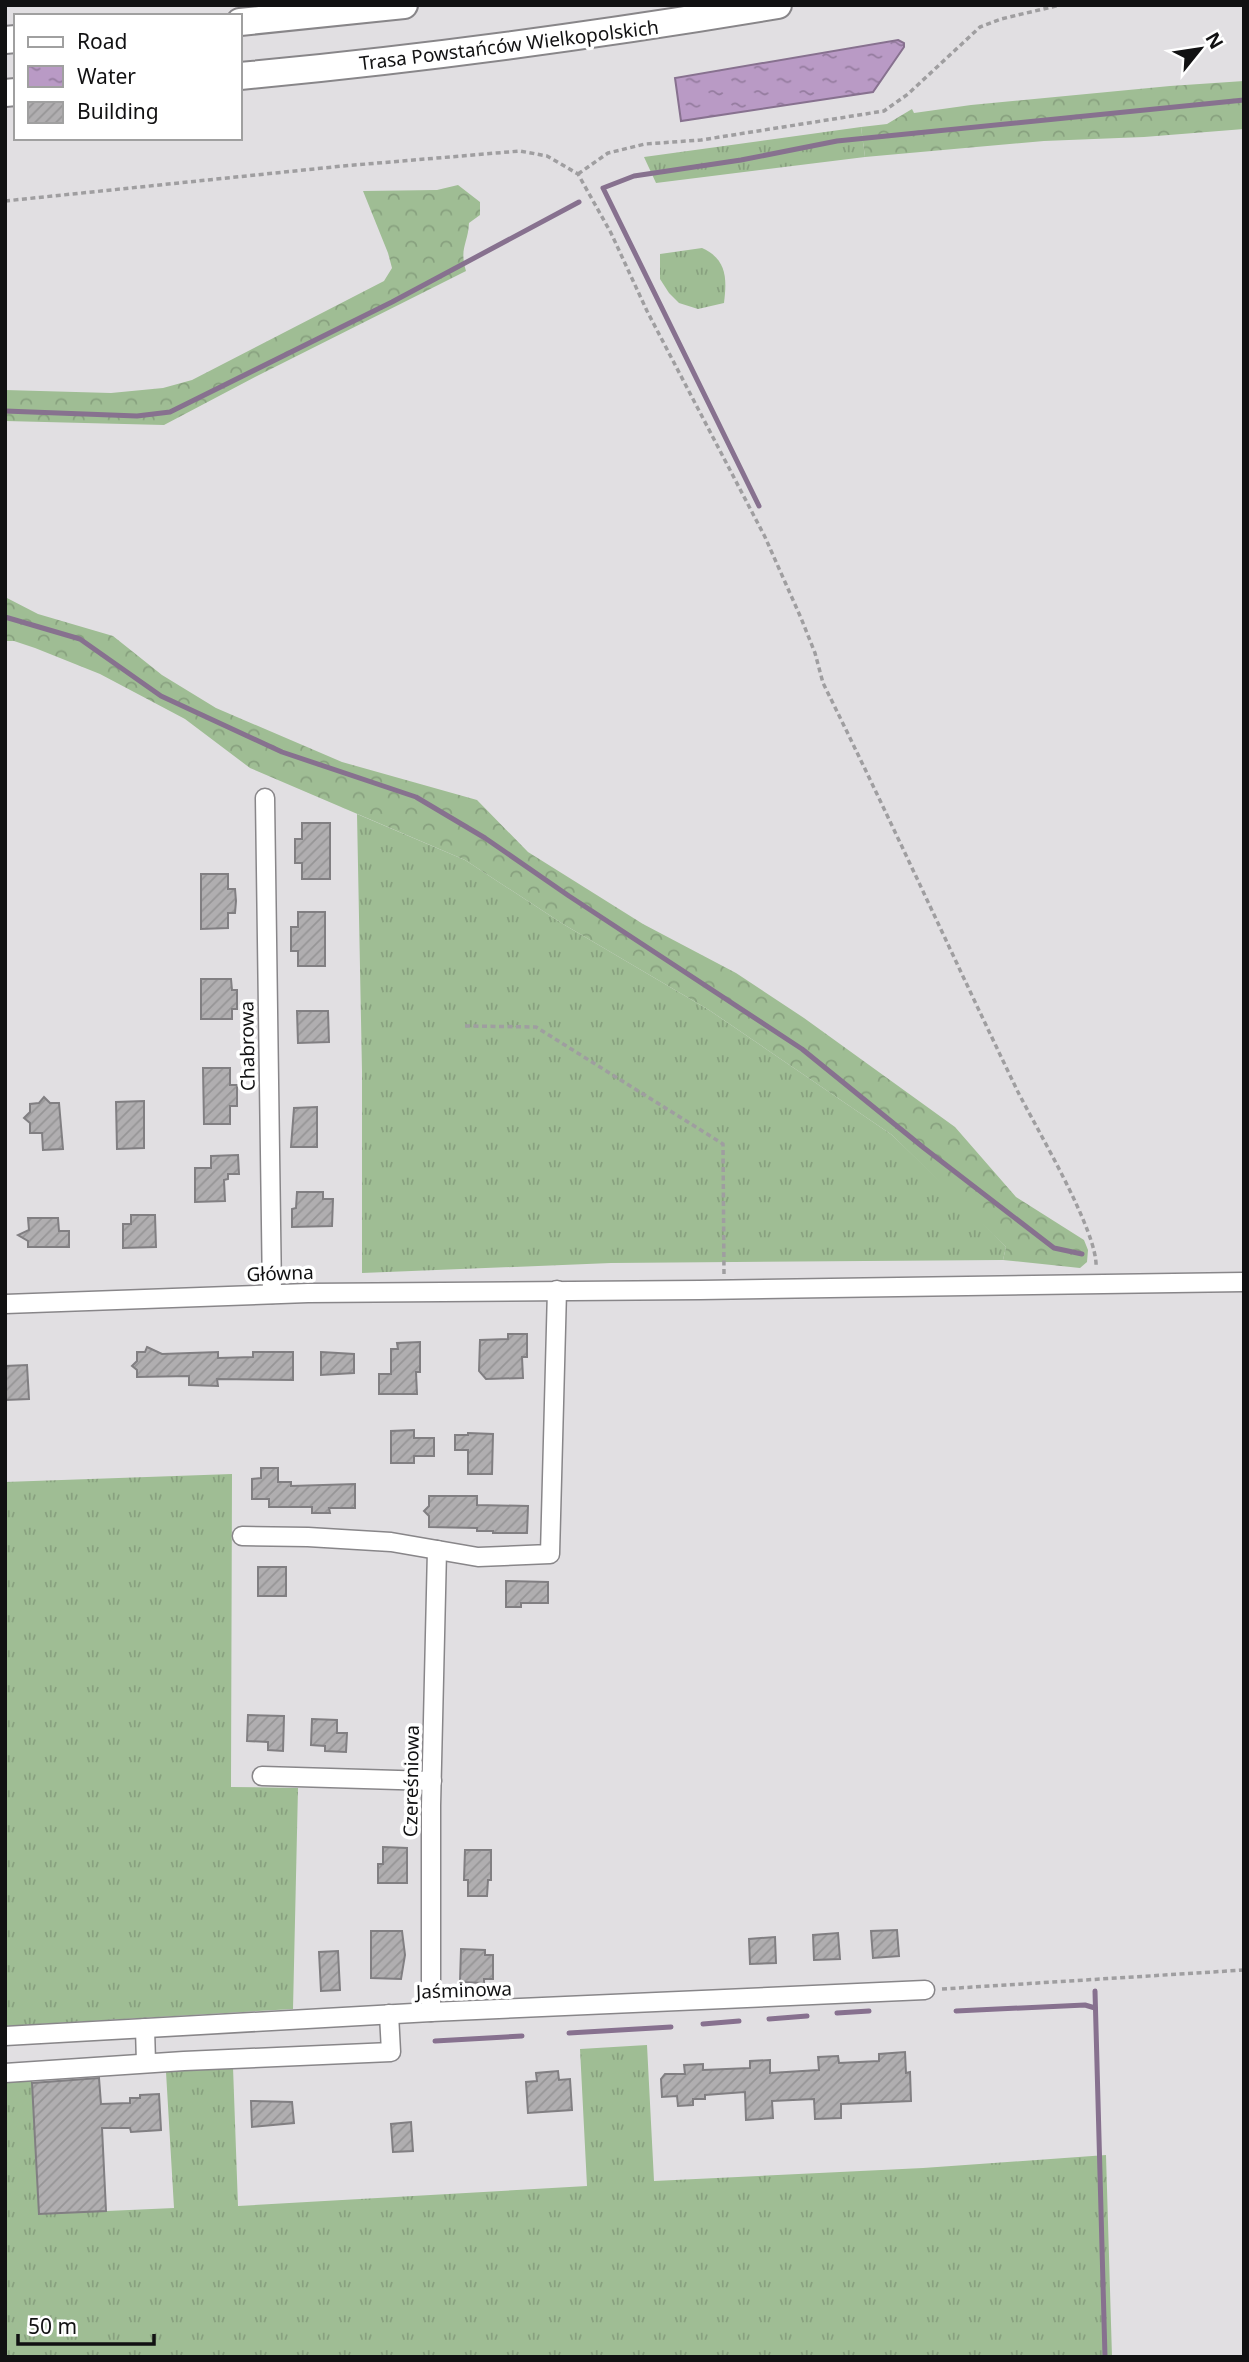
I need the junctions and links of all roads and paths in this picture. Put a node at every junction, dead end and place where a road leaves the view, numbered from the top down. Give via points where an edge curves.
1 (404, 5) edge
2 (778, 5) edge
3 (1060, 5) edge
4 (242, 22) edge
5 (242, 76) edge
6 (578, 174) junction
7 (5, 201) edge
8 (265, 798) dead end
9 (465, 1026) dead end
10 (1244, 1282) edge
11 (1095, 1284) junction
12 (557, 1290) junction
13 (724, 1290) junction
14 (272, 1294) junction
15 (5, 1304) edge
16 (242, 1536) dead end
17 (437, 1550) junction
18 (262, 1776) dead end
19 (432, 1781) junction
20 (1244, 1970) edge
21 (925, 1990) joint
22 (431, 2012) junction
23 (389, 2014) junction
24 (145, 2028) junction
25 (5, 2036) edge
26 (146, 2063) junction
27 (5, 2073) edge

1 - 4 highway
2 - 5 highway, Trasa Powstańców Wielkopolskich via 625,31
3 - 6 path via 980,27 884,111 701,140 645,144 608,153
6 - 7 path via 547,156 520,151
6 - 11 path via 765,537 815,653 823,683 1080,1213 1097,1256
8 - 14 street, Chabrowa
9 - 13 path via 536,1027 723,1144
10 - 11 street, Główna
11 - 13 street, Główna
12 - 13 street, Główna
12 - 14 street, Główna
12 - 17 street via 550,1554 478,1557
14 - 15 street, Główna
16 - 17 street via 391,1542
17 - 19 street, Czereśniowa
18 - 19 street
19 - 22 street, Czereśniowa
20 - 21 path
21 - 22 street, Jaśminowa
22 - 23 street, Jaśminowa
23 - 24 street, Jaśminowa
23 - 26 street via 391,2052
24 - 25 street, Jaśminowa
24 - 26 street
26 - 27 street

